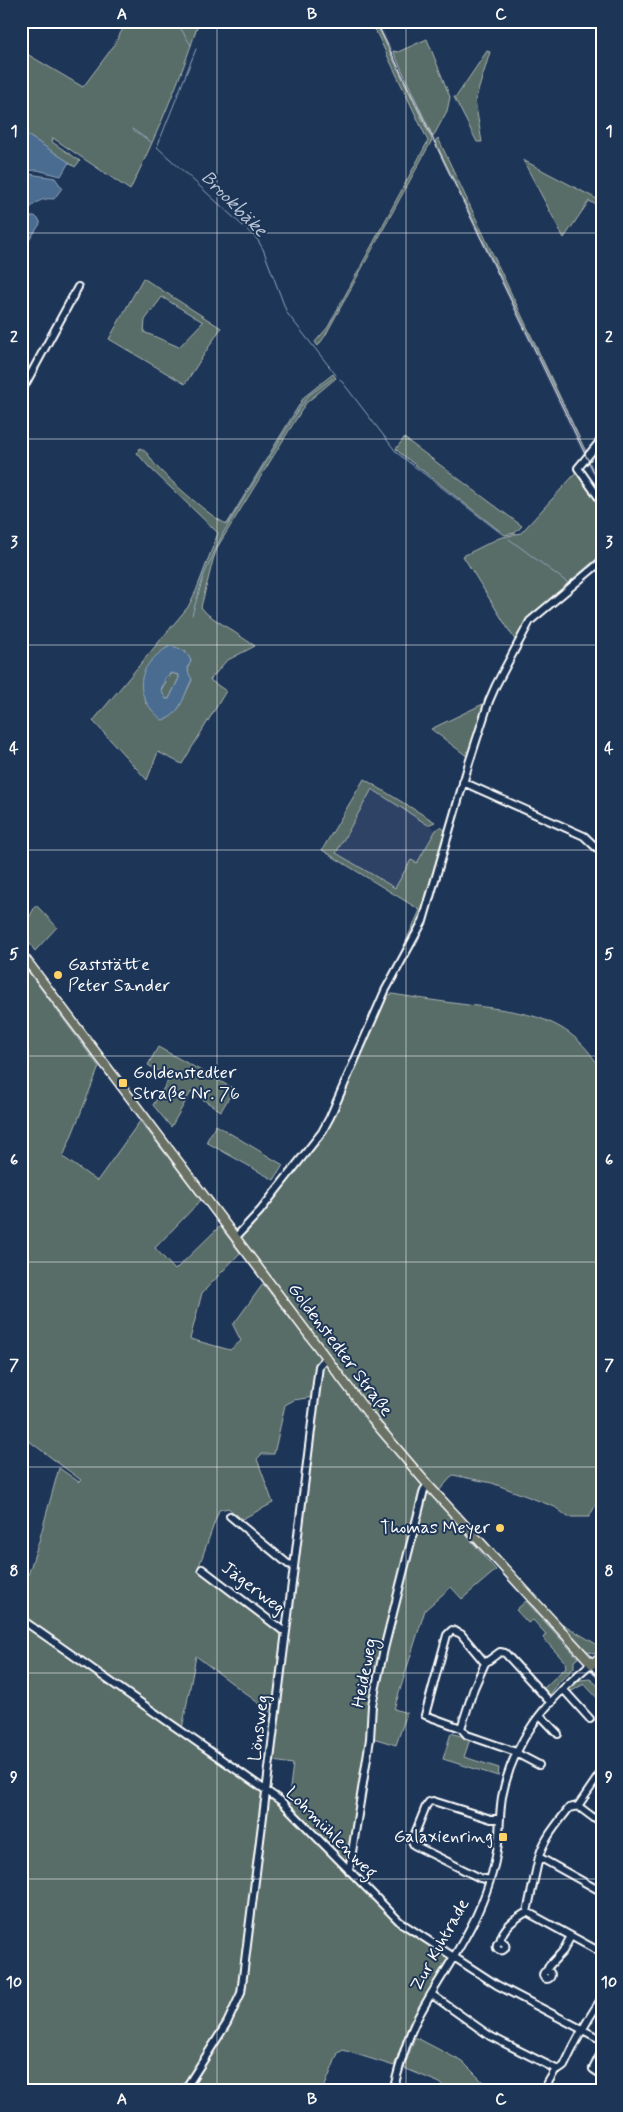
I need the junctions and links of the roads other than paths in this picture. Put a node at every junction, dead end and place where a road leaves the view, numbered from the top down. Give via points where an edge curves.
1 (78, 287) dead end
2 (21, 392) edge
3 (602, 439) edge
4 (602, 502) edge
5 (602, 562) edge
6 (463, 782) junction
7 (602, 853) edge
8 (21, 953) edge
9 (236, 1237) junction
10 (326, 1357) junction
11 (428, 1485) junction
12 (230, 1516) dead end
13 (293, 1565) junction
14 (202, 1568) dead end
15 (21, 1619) edge
16 (286, 1630) junction
17 (602, 1655) edge
18 (485, 1663) junction
19 (592, 1664) junction
20 (602, 1676) edge
21 (563, 1689) junction
22 (551, 1703) junction
23 (540, 1715) junction
24 (590, 1719) dead end
25 (461, 1728) junction
26 (558, 1734) dead end
27 (516, 1752) junction
28 (539, 1764) dead end
29 (602, 1771) edge
30 (266, 1792) junction
31 (578, 1806) junction
32 (499, 1819) junction
33 (602, 1824) edge
34 (539, 1857) junction
35 (349, 1872) junction
36 (490, 1880) junction
37 (602, 1892) edge
38 (527, 1912) junction
39 (571, 1936) junction
40 (500, 1941) dead end
41 (602, 1953) edge
42 (454, 1956) junction
43 (548, 1970) dead end
44 (431, 1994) junction
45 (602, 1998) edge
46 (581, 2030) junction
47 (602, 2040) edge
48 (602, 2052) edge
49 (556, 2069) junction
50 (602, 2075) edge
51 (184, 2091) edge
52 (392, 2091) edge
53 (543, 2091) edge

1 - 2 street
3 - 4 street via 578,468
5 - 6 street via 530,621 489,702
6 - 7 street via 584,836
6 - 9 street via 423,921 385,990 330,1117 318,1137
8 - 9 main road, Goldenstedter Straße
9 - 10 main road, Goldenstedter Straße
10 - 11 main road, Goldenstedter Straße via 376,1424
10 - 13 street, Lönsweg via 320,1366
11 - 19 main road, Goldenstedter Straße
11 - 35 street, Heideweg via 424,1490 372,1705 370,1741
12 - 13 street
13 - 16 street, Lönsweg
14 - 16 street, Jägerweg
15 - 30 street, Lohmühlenweg
16 - 30 street, Lönsweg
17 - 19 main road
18 - 22 street via 500,1652 504,1653
18 - 25 street
18 - 25 street via 461,1634 452,1630 447,1635 424,1712 426,1717
19 - 20 street, Goldenstedter Straße
19 - 21 street, Zur Kuhtrade
21 - 22 street, Zur Kuhtrade
21 - 24 street
22 - 23 street, Zur Kuhtrade
23 - 26 street
23 - 27 street, Zur Kuhtrade
25 - 27 street via 467,1735
27 - 28 street
27 - 32 street, Zur Kuhtrade
29 - 31 street
30 - 35 street, Lohmühlenweg via 281,1801
30 - 51 street, Lönsweg via 239,1998
31 - 33 street
31 - 34 street via 569,1808 545,1842
32 - 36 street, Zur Kuhtrade
32 - 36 street via 429,1802 412,1841 414,1845 480,1878
34 - 37 street
34 - 38 street
35 - 42 street, Lohmühlenweg via 400,1922
36 - 42 street, Zur Kuhtrade via 478,1914
38 - 39 street
38 - 40 street via 512,1920
39 - 41 street
39 - 43 street
42 - 44 street, Zur Kuhtrade
42 - 46 street, Lohmühlenweg via 498,1985
44 - 49 street via 490,2036
44 - 52 street, Zur Kuhtrade via 404,2049
45 - 46 street
46 - 47 street, Lohmühlenweg
46 - 49 street via 564,2066
48 - 50 street via 593,2069
49 - 53 street

